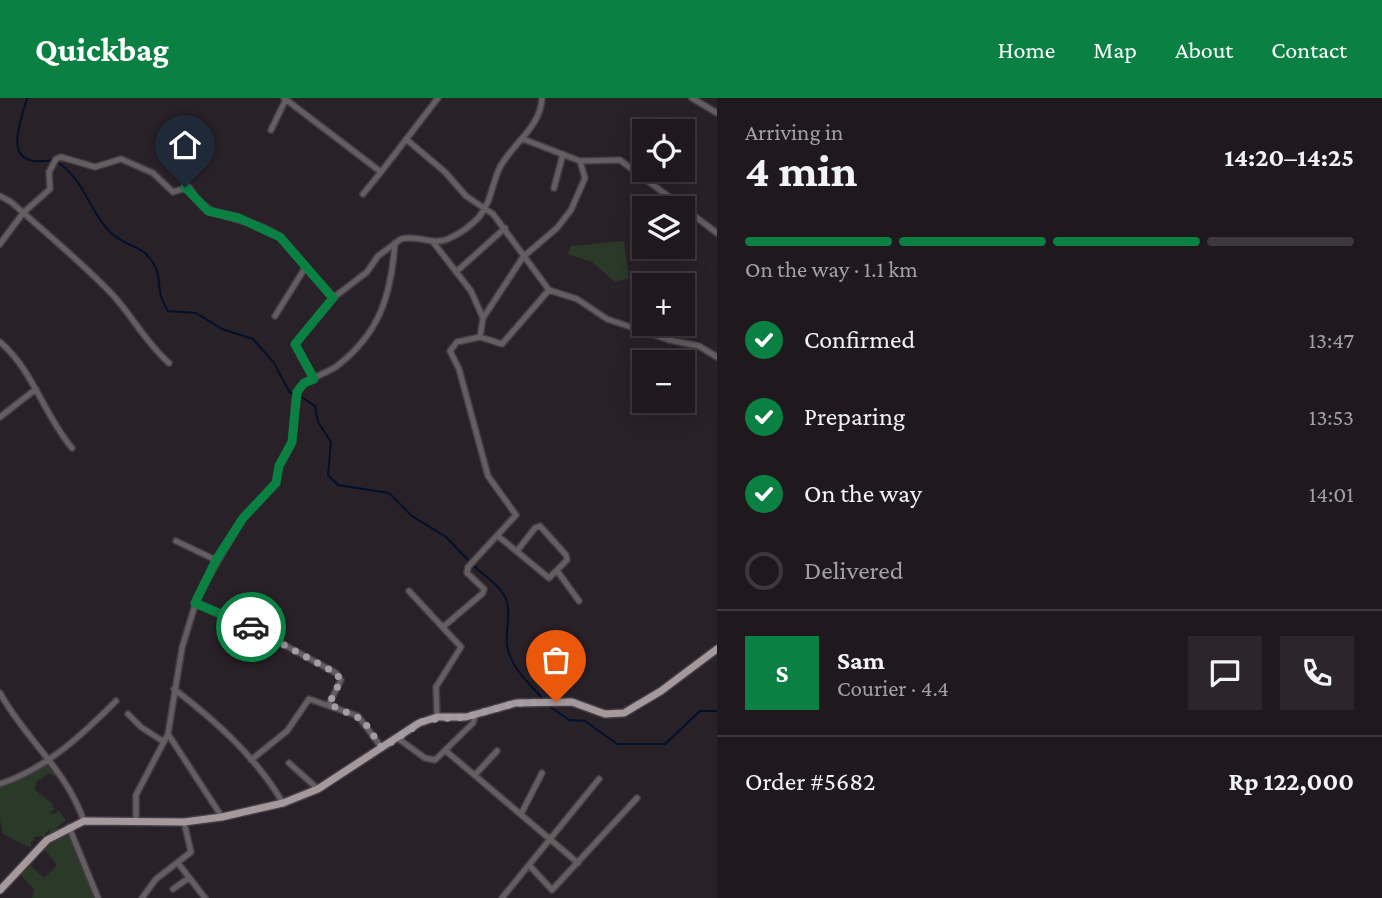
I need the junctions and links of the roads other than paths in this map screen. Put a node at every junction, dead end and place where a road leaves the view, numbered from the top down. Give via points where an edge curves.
1 (438, 98) edge
2 (542, 98) edge
3 (692, 98) edge
4 (285, 99) edge
5 (717, 113) edge
6 (271, 130) dead end
7 (406, 139) junction
8 (523, 139) junction
9 (563, 154) junction
10 (580, 161) junction
11 (381, 172) junction
12 (554, 188) dead end
13 (363, 194) dead end
14 (0, 197) edge
15 (485, 209) junction
16 (23, 213) junction
17 (505, 228) junction
18 (0, 229) edge
19 (9, 232) junction
20 (717, 233) edge
21 (395, 243) junction
22 (433, 243) junction
23 (0, 244) edge
24 (523, 257) junction
25 (305, 268) junction
26 (456, 272) junction
27 (549, 290) junction
28 (333, 298) junction
29 (275, 316) dead end
30 (483, 318) junction
31 (480, 337) junction
32 (0, 342) edge
33 (717, 357) edge
34 (169, 363) dead end
35 (314, 379) junction
36 (36, 389) junction
37 (0, 417) edge
38 (72, 447) dead end
39 (498, 536) junction
40 (176, 541) dead end
41 (517, 551) junction
42 (216, 560) junction
43 (558, 572) junction
44 (409, 591) dead end
45 (579, 601) dead end
46 (195, 603) junction
47 (443, 627) junction
48 (717, 649) edge
49 (174, 689) junction
50 (0, 693) edge
51 (116, 701) dead end
52 (329, 704) junction
53 (128, 714) dead end
54 (476, 714) junction
55 (437, 717) junction
56 (168, 734) junction
57 (396, 737) junction
58 (164, 742) junction
59 (382, 748) junction
60 (446, 751) junction
61 (497, 751) dead end
62 (50, 760) junction
63 (251, 760) junction
64 (289, 763) dead end
65 (542, 773) dead end
66 (475, 775) junction
67 (599, 779) dead end
68 (0, 784) edge
69 (318, 789) junction
70 (637, 798) dead end
71 (283, 803) junction
72 (521, 814) junction
73 (222, 817) junction
74 (136, 820) junction
75 (84, 821) junction
76 (184, 822) junction
77 (69, 828) junction
78 (552, 839) junction
79 (178, 863) junction
80 (578, 863) junction
81 (530, 866) junction
82 (189, 878) junction
83 (173, 889) dead end
84 (0, 890) edge
85 (98, 898) edge
86 (142, 898) edge
87 (205, 898) edge
88 (502, 898) edge

1 - 7 street
2 - 8 street via 541,110
3 - 5 street
4 - 6 street
4 - 11 street
7 - 11 street
7 - 15 street
8 - 9 street
8 - 15 street via 499,169
9 - 10 street
9 - 12 street
10 - 20 street via 620,160
10 - 24 street via 585,178 571,209 557,228
11 - 13 street
14 - 16 street
15 - 17 street
15 - 22 street via 468,228
16 - 19 street
16 - 25 street via 50,189 54,161 68,159 95,167 121,159 153,173 173,192 187,186 208,211 275,233
16 - 34 street via 79,260
17 - 24 street
17 - 26 street
18 - 19 street
19 - 23 street
21 - 22 street via 410,236
21 - 28 street
21 - 35 street via 377,324 351,355
22 - 26 street
24 - 27 street
24 - 30 street
25 - 28 street
25 - 29 street
26 - 30 street
27 - 31 street via 502,344
27 - 33 street via 577,299 607,319 669,341 699,346
28 - 35 street via 295,344
30 - 31 street
31 - 39 street via 457,342 450,352 459,369 488,476 516,514
32 - 36 street via 20,362
35 - 42 street via 297,392 292,442 276,483 243,518
36 - 37 street
36 - 38 street via 55,427
39 - 41 street
39 - 47 street via 467,569 483,593
40 - 42 street
41 - 43 street via 549,578
41 - 43 street via 540,526 567,558
42 - 46 street
43 - 45 street
44 - 47 street
46 - 49 street
46 - 52 street via 242,622 336,673 341,680
47 - 55 street via 461,647 436,687
48 - 54 main road via 624,713 605,714 572,702 535,702
49 - 56 street
49 - 63 street via 210,717
50 - 62 street
51 - 62 street
52 - 59 street via 363,720
52 - 63 street via 307,700 287,731
53 - 58 street
54 - 55 main road
54 - 60 street
55 - 57 main road
56 - 58 street
56 - 73 street
57 - 59 main road
57 - 60 street via 431,760
58 - 74 street via 134,799
59 - 69 main road
60 - 66 street
61 - 66 street
62 - 68 street
62 - 75 street via 68,783
63 - 71 street
64 - 69 street
65 - 72 street
66 - 72 street
67 - 78 street
69 - 71 main road
70 - 80 street
71 - 73 main road
72 - 78 street
73 - 76 main road
74 - 75 main road
74 - 76 main road
75 - 77 main road
76 - 79 street via 192,849
77 - 84 main road via 39,847
77 - 85 street
78 - 80 street
78 - 81 street
79 - 82 street
79 - 86 street via 156,879
80 - 81 street via 551,890
81 - 88 street
82 - 83 street
82 - 87 street

